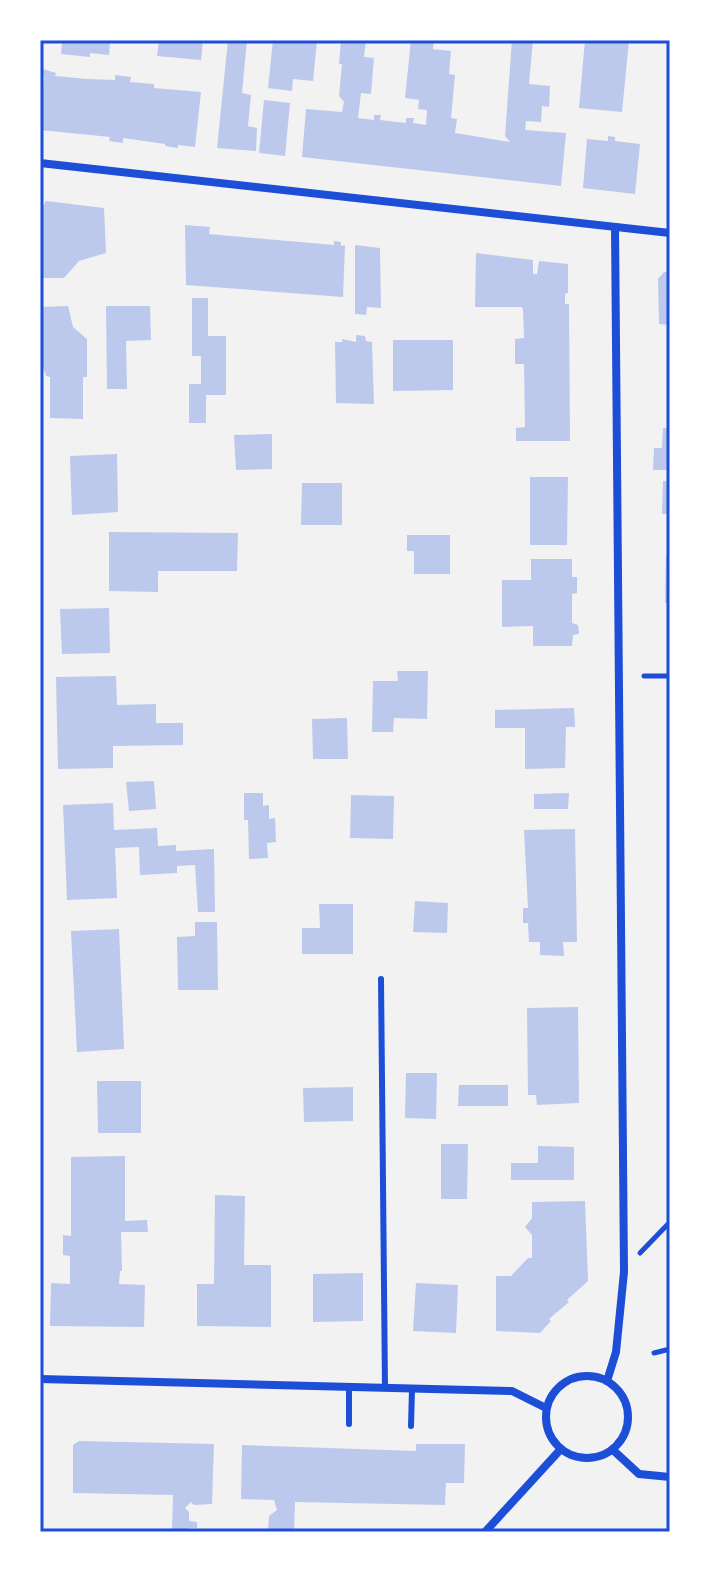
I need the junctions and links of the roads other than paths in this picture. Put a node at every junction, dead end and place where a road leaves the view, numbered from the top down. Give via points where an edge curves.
1 (40, 163) edge
2 (615, 227) junction
3 (670, 233) edge
4 (381, 979) dead end
5 (40, 1379) edge
6 (607, 1381) junction
7 (349, 1387) junction
8 (385, 1388) junction
9 (412, 1389) junction
10 (546, 1408) junction
11 (349, 1424) dead end
12 (411, 1426) dead end
13 (560, 1450) junction
14 (613, 1450) junction
15 (670, 1477) edge
16 (485, 1532) edge

1 - 2 street
2 - 3 street
2 - 6 street via 624,1272 616,1352
4 - 8 lane
5 - 7 street
6 - 10 street via 570,1379 554,1391
6 - 14 street via 621,1394 628,1413 625,1433
7 - 8 street
7 - 11 lane
8 - 9 street
9 - 10 street via 512,1391
9 - 12 lane
10 - 13 street via 546,1430
13 - 14 street via 576,1458 595,1458
13 - 16 street
14 - 15 street via 639,1474

